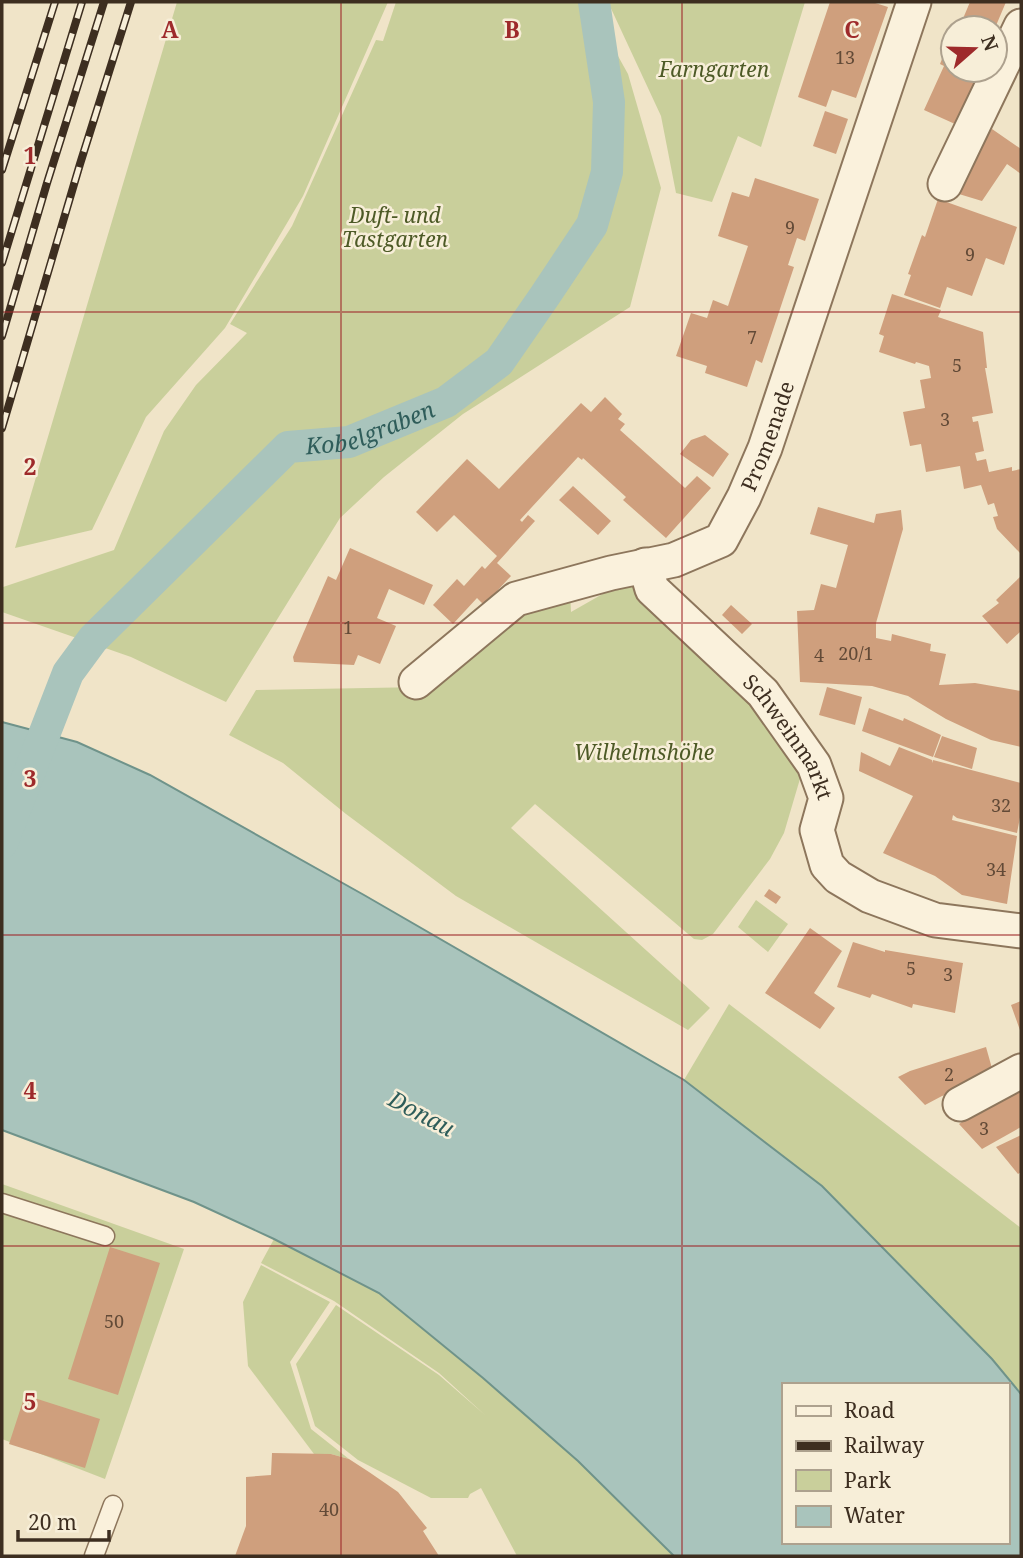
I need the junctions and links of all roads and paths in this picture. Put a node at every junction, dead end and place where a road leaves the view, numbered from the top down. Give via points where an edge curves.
1 (914, 2) edge
2 (1021, 26) edge
3 (1011, 75) edge
4 (945, 184) dead end
5 (645, 565) junction
6 (416, 682) dead end
7 (1021, 931) edge
8 (1021, 1071) edge
9 (960, 1104) dead end
10 (2, 1203) edge
11 (105, 1236) dead end
12 (113, 1505) dead end
13 (94, 1556) edge

1 - 5 street, Promenade via 765,448 744,497 721,540 674,560
2 - 3 street
3 - 4 street
5 - 6 street, Promenade via 516,598
5 - 7 street, Schweinmarkt via 652,589 763,693 814,765 827,798 817,830 827,865 838,877 870,896 935,920
8 - 9 street
10 - 11 lane
12 - 13 lane

